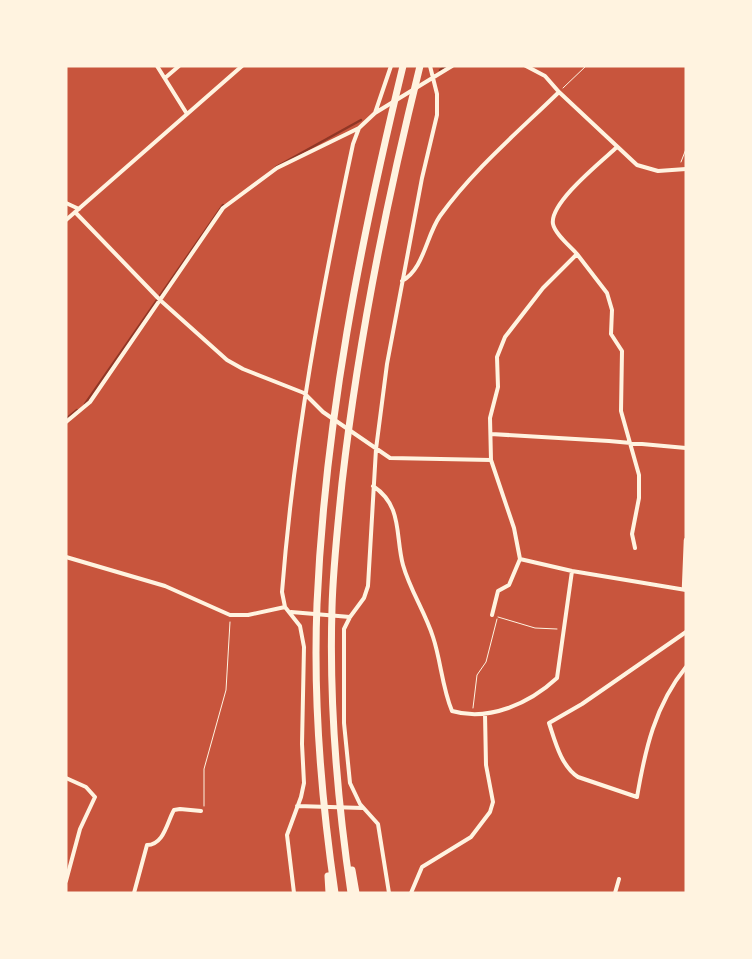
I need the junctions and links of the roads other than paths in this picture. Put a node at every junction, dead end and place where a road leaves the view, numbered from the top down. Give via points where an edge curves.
1 (158, 66) edge
2 (179, 66) edge
3 (242, 66) edge
4 (390, 66) edge
5 (403, 66) edge
6 (420, 66) edge
7 (430, 66) edge
8 (452, 66) edge
9 (526, 66) edge
10 (165, 78) junction
11 (432, 79) junction
12 (559, 92) junction
13 (376, 113) junction
14 (187, 114) junction
15 (358, 128) junction
16 (617, 147) junction
17 (686, 169) edge
18 (66, 203) edge
19 (79, 209) junction
20 (75, 212) junction
21 (66, 220) edge
22 (577, 254) junction
23 (402, 281) junction
24 (159, 299) junction
25 (304, 394) junction
26 (66, 422) edge
27 (491, 434) junction
28 (630, 442) junction
29 (686, 448) edge
30 (376, 449) junction
31 (491, 460) junction
32 (373, 486) junction
33 (686, 540) edge
34 (635, 548) dead end
35 (66, 557) edge
36 (520, 559) junction
37 (572, 571) junction
38 (685, 590) edge
39 (285, 606) junction
40 (291, 612) junction
41 (492, 615) road end
42 (350, 617) junction
43 (686, 632) edge
44 (686, 667) edge
45 (485, 714) junction
46 (66, 778) edge
47 (297, 806) junction
48 (363, 808) junction
49 (201, 811) road end
50 (325, 823) junction
51 (343, 825) junction
52 (619, 879) dead end
53 (66, 881) edge
54 (134, 893) edge
55 (294, 893) edge
56 (329, 893) edge
57 (335, 893) edge
58 (351, 893) edge
59 (356, 893) edge
60 (389, 893) edge
61 (411, 893) edge
62 (616, 893) edge

1 - 10 street
2 - 10 street
3 - 14 street
4 - 13 street
5 - 50 highway via 368,213 331,434 317,605 318,715
6 - 51 highway via 367,310 347,440 332,606 331,678
7 - 11 street
8 - 11 street
9 - 12 street via 545,76
10 - 14 street
11 - 13 street
11 - 23 street via 437,94 437,115
12 - 16 street
12 - 23 street via 472,176 433,226 412,276
13 - 15 street
14 - 19 street
15 - 24 street via 277,168 224,208
15 - 25 street
16 - 17 street via 642,168 658,171
16 - 22 street via 561,201 552,218 553,227
18 - 19 street
19 - 20 street
20 - 21 street
20 - 24 street
22 - 27 street via 543,288 504,337 498,357 498,387 490,418
22 - 28 street via 603,285 611,302 611,334 622,351 621,411
23 - 30 street
24 - 25 street via 227,360
24 - 26 street via 90,402
25 - 30 street via 323,412
25 - 39 street via 286,533 282,592
27 - 28 street
27 - 31 street
28 - 29 street
28 - 34 street via 639,487 632,534
30 - 31 street via 390,458
30 - 32 street
31 - 36 street via 514,528
32 - 42 street via 368,586 364,598
32 - 45 street via 390,501 403,564 433,638 452,711
33 - 38 street
35 - 39 street via 171,589 230,615 248,615
36 - 37 street
36 - 41 street via 509,585 498,591
37 - 38 street
37 - 45 street via 557,678 521,702
39 - 40 street
40 - 42 street
40 - 47 street via 300,626 304,647 304,783
42 - 48 street via 343,636 344,723 350,783
43 - 44 street via 549,723 558,750 572,773 637,797 644,752 657,715
45 - 61 street via 486,765 493,802 490,812 467,840 422,868
46 - 53 street via 86,787 95,797 80,829
47 - 48 street
47 - 55 street via 287,835
48 - 60 street via 378,824
49 - 54 street via 174,810 160,840 147,845
50 - 56 highway
50 - 57 highway
51 - 58 highway
51 - 59 highway
52 - 62 street

